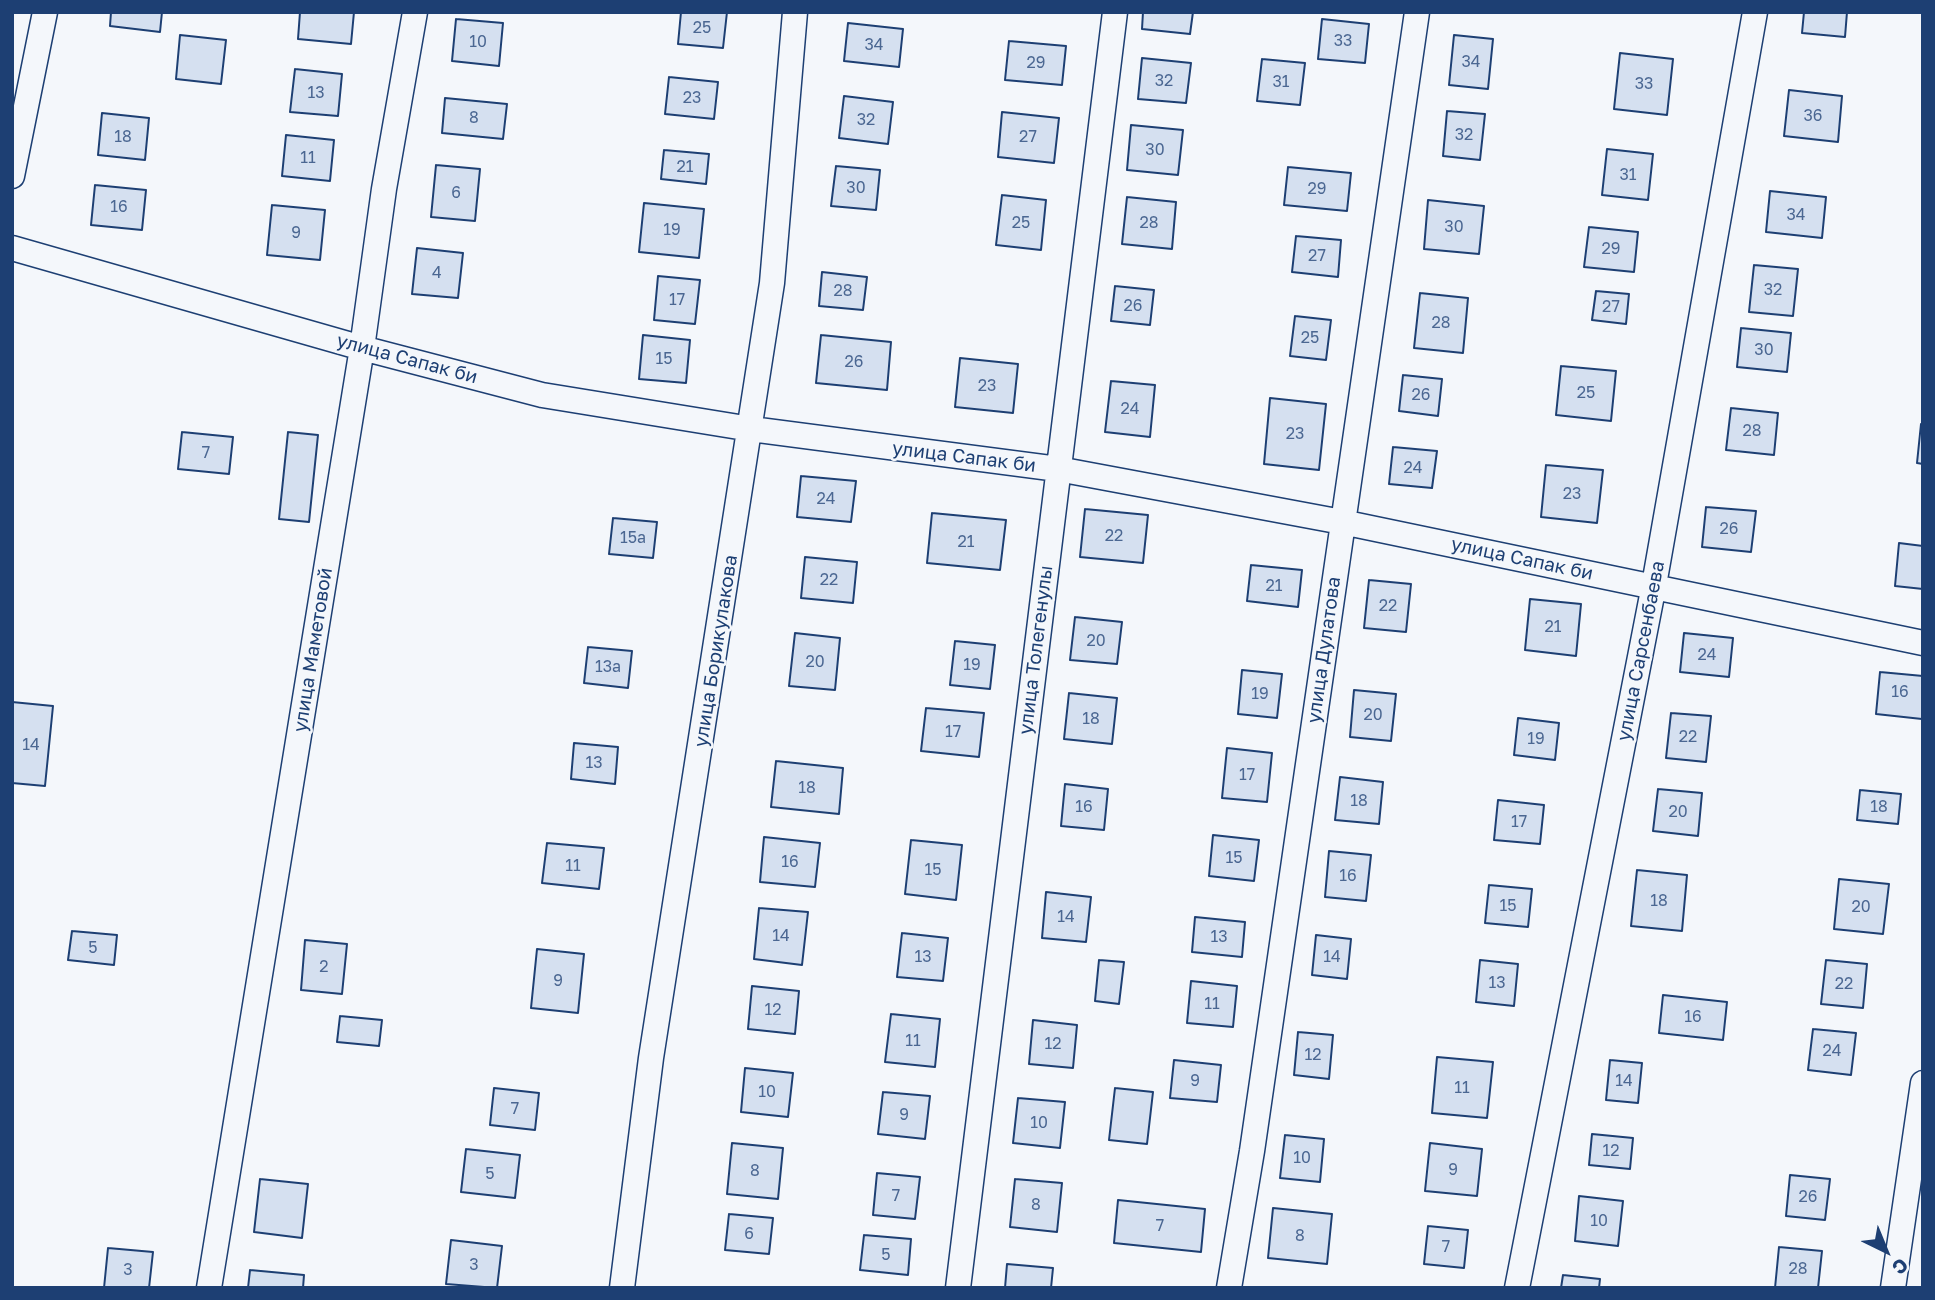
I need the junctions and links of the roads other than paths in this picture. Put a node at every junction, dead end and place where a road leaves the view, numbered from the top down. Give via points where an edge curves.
1 (415, 12) edge
2 (795, 12) edge
3 (1115, 12) edge
4 (1417, 12) edge
5 (1755, 12) edge
6 (42, 13) edge
7 (12, 176) edge
8 (12, 248) edge
9 (362, 348) junction
10 (751, 429) junction
11 (1058, 469) junction
12 (1342, 522) junction
13 (1654, 586) junction
14 (1923, 643) edge
15 (1923, 1083) edge
16 (209, 1288) edge
17 (622, 1288) edge
18 (958, 1288) edge
19 (1228, 1288) edge
20 (1517, 1288) edge
21 (1893, 1288) edge

1 - 9 street, улица Маметовой
2 - 10 street, улица Борикулакова via 772,283
3 - 11 street, улица Толегенулы
4 - 12 street, улица Дулатова
5 - 13 street, улица Сарсенбаева
6 - 7 street
8 - 9 street, улица Сапак би
9 - 10 street, улица Сапак би via 542,395
9 - 16 street, улица Маметовой
10 - 11 street, улица Сапак би
10 - 17 street, улица Борикулакова via 651,1058
11 - 12 street, улица Сапак би
11 - 18 street, улица Толегенулы
12 - 13 street, улица Сапак би
12 - 19 street, улица Дулатова via 1252,1151
13 - 14 street, улица Сапак би
13 - 20 street, улица Сарсенбаева
15 - 21 street

